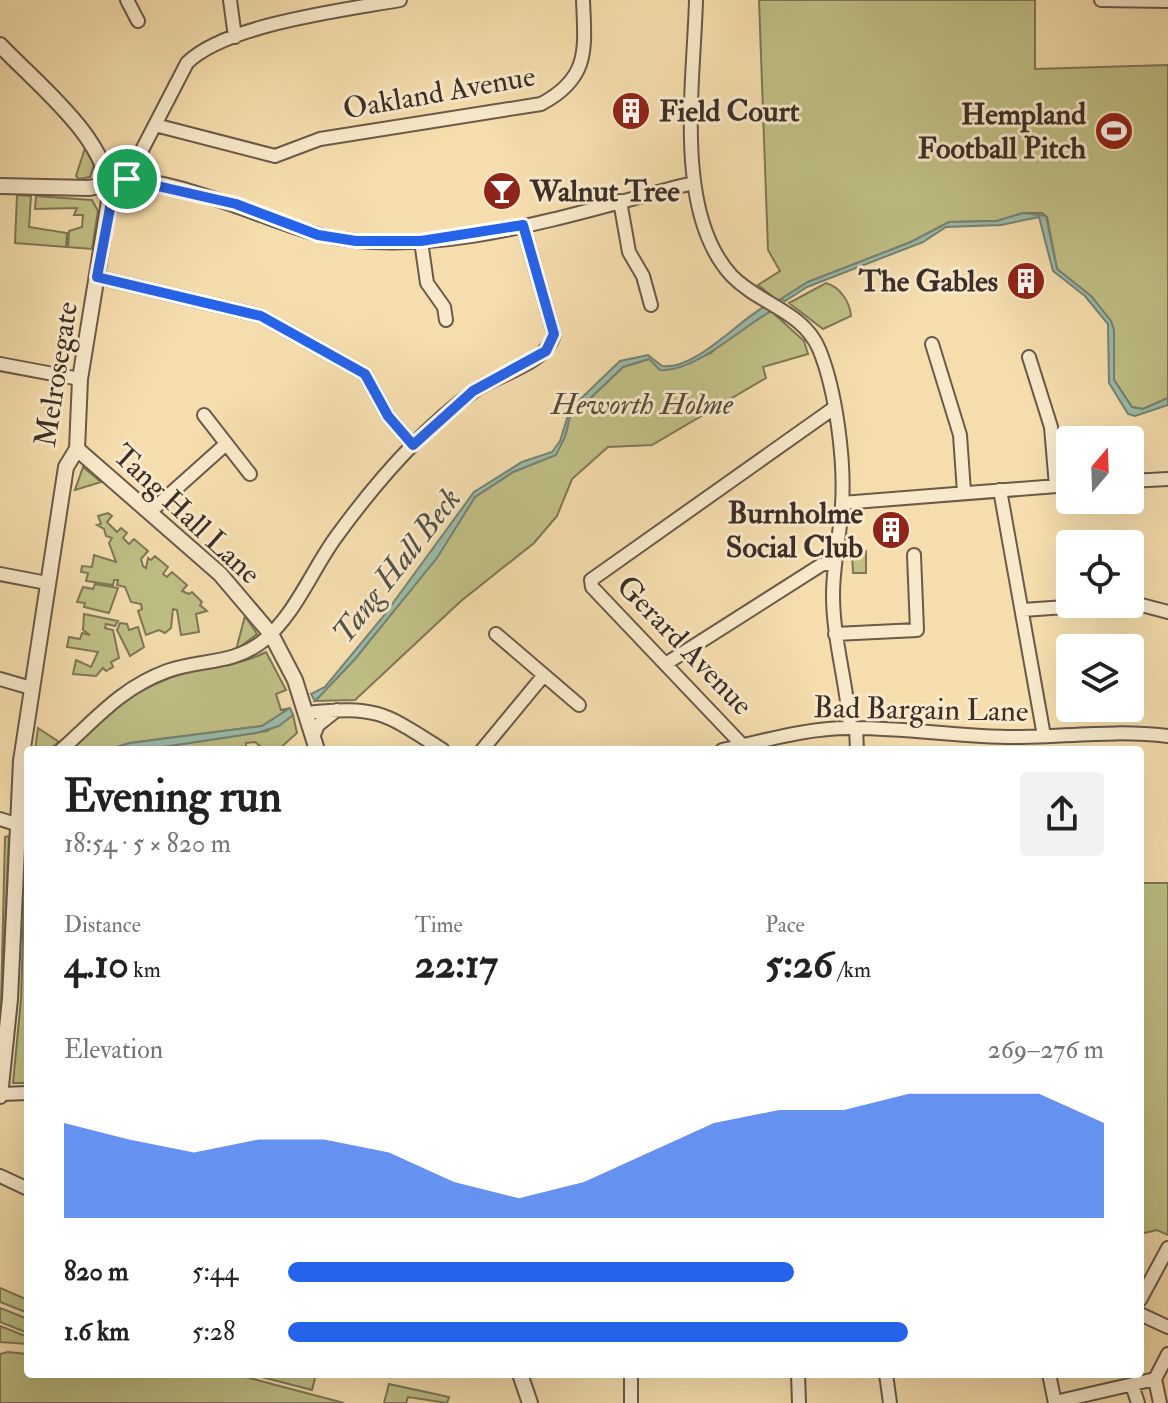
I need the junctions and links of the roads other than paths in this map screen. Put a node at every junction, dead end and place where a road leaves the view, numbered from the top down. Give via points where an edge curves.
1 (127, 0) edge
2 (230, 0) edge
3 (400, 0) edge
4 (583, 0) edge
5 (696, 0) edge
6 (1101, 0) edge
7 (1168, 1) edge
8 (341, 5) edge
9 (138, 21) dead end
10 (235, 37) junction
11 (0, 45) edge
12 (155, 125) junction
13 (127, 179) junction
14 (693, 183) junction
15 (110, 184) junction
16 (0, 186) edge
17 (620, 201) junction
18 (523, 225) junction
19 (421, 241) junction
20 (97, 277) junction
21 (651, 305) dead end
22 (446, 320) dead end
23 (932, 344) dead end
24 (1029, 357) dead end
25 (0, 364) edge
26 (80, 379) junction
27 (834, 408) junction
28 (204, 415) dead end
29 (226, 444) junction
30 (413, 445) junction
31 (77, 449) junction
32 (1056, 451) edge
33 (250, 474) dead end
34 (1168, 479) edge
35 (1144, 480) edge
36 (1056, 486) edge
37 (1000, 490) junction
38 (964, 492) junction
39 (842, 503) junction
40 (150, 512) junction
41 (914, 555) dead end
42 (835, 561) junction
43 (0, 574) edge
44 (47, 583) junction
45 (1144, 606) edge
46 (1056, 608) edge
47 (1023, 610) junction
48 (1168, 612) edge
49 (271, 634) junction
50 (496, 634) dead end
51 (835, 634) junction
52 (667, 663) junction
53 (544, 675) junction
54 (0, 679) edge
55 (31, 688) junction
56 (579, 705) dead end
57 (338, 709) junction
58 (307, 713) junction
59 (853, 728) junction
60 (1044, 736) junction
61 (1168, 736) edge
62 (315, 744) edge
63 (26, 746) edge
64 (65, 746) edge
65 (436, 746) edge
66 (485, 746) edge
67 (744, 746) edge
68 (757, 746) edge
69 (856, 746) edge
70 (24, 762) edge
71 (0, 819) edge
72 (23, 826) edge
73 (24, 1093) edge
74 (0, 1095) edge
75 (0, 1176) edge
76 (24, 1187) edge
77 (1168, 1248) edge
78 (1144, 1293) edge
79 (1144, 1316) edge
80 (1168, 1327) edge
81 (1168, 1354) edge
82 (521, 1378) edge
83 (631, 1378) edge
84 (798, 1378) edge
85 (887, 1378) edge
86 (1050, 1378) edge
87 (1155, 1379) junction
88 (1132, 1385) junction
89 (530, 1403) edge
90 (631, 1403) edge
91 (799, 1403) edge
92 (890, 1403) edge
93 (1055, 1403) edge
94 (1138, 1403) edge
95 (1160, 1403) edge

1 - 9 street
2 - 10 street
3 - 8 street
4 - 12 street, Oakland Avenue via 583,63 561,92 541,104 320,139 275,156
5 - 14 street
6 - 7 street
8 - 10 street
10 - 12 street via 187,63
11 - 15 street via 93,143
12 - 13 street
13 - 15 street
13 - 19 street via 236,204 318,235
14 - 17 street
14 - 27 street via 703,226 720,262 735,279 801,323 819,349
15 - 16 street
15 - 20 street, Melrosegate
17 - 18 street
17 - 21 street via 629,252
18 - 19 street
18 - 30 street via 554,334 552,343 473,391
19 - 22 street via 427,283 444,307
20 - 26 street, Melrosegate
20 - 30 street via 274,323 365,374 388,416
23 - 38 street via 960,435
24 - 32 street
25 - 26 street
26 - 31 street, Melrosegate
27 - 39 street
27 - 52 street, Gerard Avenue via 591,580
28 - 29 street
29 - 33 street
29 - 40 street
30 - 49 street via 336,536
31 - 40 street, Tang Hall Lane
31 - 44 street, Melrosegate via 66,467
34 - 35 street
36 - 37 street
37 - 38 street
37 - 47 street
38 - 39 street
39 - 42 street
40 - 49 street, Tang Hall Lane via 220,574
41 - 51 street via 917,630
42 - 51 street
42 - 52 street
43 - 44 street
44 - 55 street, Melrosegate
45 - 48 street
46 - 47 street
47 - 60 street
49 - 58 street, Tang Hall Lane
49 - 64 street via 238,658 198,663 138,683
50 - 53 street
51 - 59 street
52 - 67 street, Gerard Avenue
53 - 56 street
53 - 66 street
54 - 55 street
55 - 63 street, Melrosegate
57 - 58 street
57 - 62 street via 318,725
57 - 65 street via 381,712
58 - 62 street, Tang Hall Lane
59 - 60 street, Bad Bargain Lane
59 - 68 street, Bad Bargain Lane
59 - 69 street
60 - 61 street, Bad Bargain Lane via 1107,731
70 - 72 street, Melrosegate
71 - 72 street
72 - 74 street, Melrosegate
73 - 74 street
75 - 76 street
77 - 78 street
79 - 80 street
81 - 87 street
82 - 89 street
83 - 90 street
84 - 91 street
85 - 92 street
86 - 93 street
87 - 88 street
87 - 95 street
88 - 93 street
88 - 94 street

